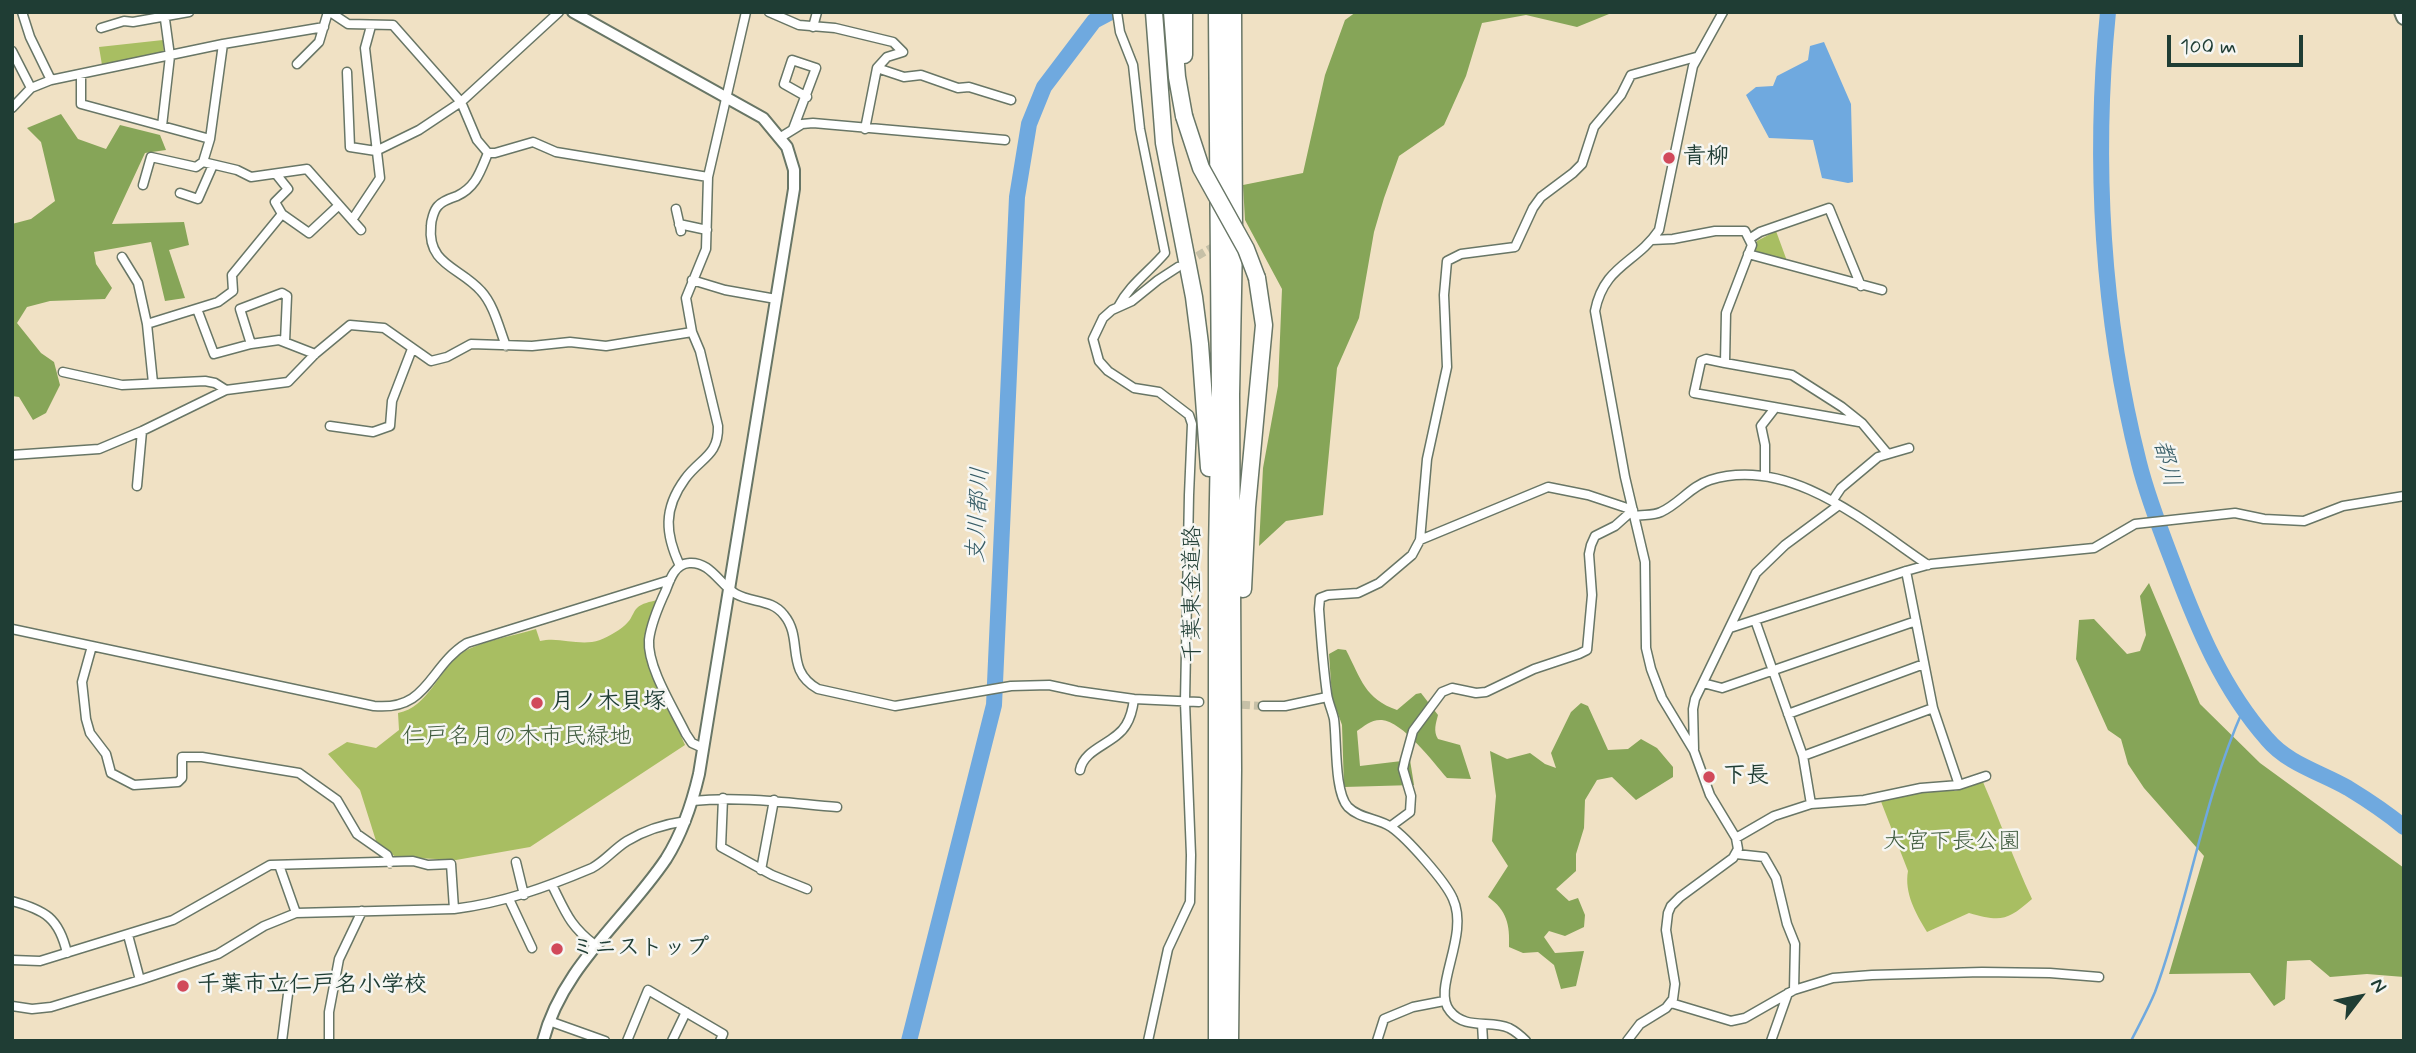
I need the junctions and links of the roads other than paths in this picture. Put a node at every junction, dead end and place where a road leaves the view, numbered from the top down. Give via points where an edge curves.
1 (22, 12) edge
2 (189, 12) edge
3 (329, 12) edge
4 (559, 12) edge
5 (573, 12) edge
6 (746, 12) edge
7 (769, 12) edge
8 (817, 12) edge
9 (1117, 12) edge
10 (1172, 12) edge
11 (1184, 12) edge
12 (1208, 12) edge
13 (1217, 12) edge
14 (1233, 12) edge
15 (1723, 12) edge
16 (2402, 12) edge
17 (165, 15) edge
18 (586, 16) edge
19 (2404, 17) edge
20 (1154, 19) edge
21 (371, 26) junction
22 (324, 27) junction
23 (813, 27) junction
24 (101, 28) dead end
25 (223, 44) junction
26 (12, 51) edge
27 (170, 56) junction
28 (1696, 57) junction
29 (297, 64) dead end
30 (877, 68) junction
31 (347, 72) dead end
32 (81, 75) junction
33 (51, 80) junction
34 (31, 88) junction
35 (727, 97) junction
36 (807, 97) junction
37 (1011, 100) dead end
38 (461, 102) junction
39 (12, 108) edge
40 (1184, 116) junction
41 (162, 126) junction
42 (793, 129) junction
43 (865, 129) junction
44 (781, 137) junction
45 (211, 139) junction
46 (1005, 140) dead end
47 (1217, 147) junction
48 (376, 151) junction
49 (488, 153) junction
50 (208, 163) junction
51 (276, 174) junction
52 (708, 177) junction
53 (143, 185) dead end
54 (180, 193) dead end
55 (338, 206) junction
56 (676, 209) dead end
57 (282, 214) junction
58 (352, 220) junction
59 (360, 230) dead end
60 (707, 230) junction
61 (1749, 239) junction
62 (1652, 240) junction
63 (1748, 254) junction
64 (122, 257) dead end
65 (1178, 267) tunnel mouth
66 (692, 280) junction
67 (1861, 286) junction
68 (1882, 290) dead end
69 (776, 299) junction
70 (1118, 307) junction
71 (197, 309) junction
72 (147, 324) junction
73 (692, 332) junction
74 (285, 342) junction
75 (251, 344) junction
76 (506, 346) junction
77 (412, 349) junction
78 (315, 354) junction
79 (1725, 363) junction
80 (63, 372) dead end
81 (153, 383) junction
82 (226, 390) junction
83 (1775, 408) junction
84 (1862, 423) junction
85 (330, 426) dead end
86 (142, 432) junction
87 (1909, 448) dead end
88 (1887, 453) junction
89 (12, 455) edge
90 (1765, 476) junction
91 (137, 486) dead end
92 (2404, 496) edge
93 (1836, 502) junction
94 (1634, 513) junction
95 (1420, 540) junction
96 (1217, 552) junction
97 (1928, 565) junction
98 (680, 566) junction
99 (1906, 570) junction
100 (670, 580) junction
101 (729, 589) junction
102 (1755, 620) junction
103 (1916, 621) junction
104 (1730, 628) junction
105 (12, 629) edge
106 (92, 646) junction
107 (1924, 664) junction
108 (1773, 670) junction
109 (1703, 683) junction
110 (1327, 696) junction
111 (1134, 699) junction
112 (1185, 702) junction
113 (1199, 702) dead end
114 (1263, 706) tunnel mouth
115 (1933, 708) junction
116 (1788, 714) junction
117 (703, 748) junction
118 (1694, 751) junction
119 (1803, 756) junction
120 (1080, 770) dead end
121 (1233, 770) junction
122 (1986, 776) dead end
123 (1959, 785) junction
124 (723, 798) junction
125 (774, 800) junction
126 (692, 801) junction
127 (1811, 804) junction
128 (836, 807) dead end
129 (686, 821) junction
130 (1391, 827) junction
131 (1736, 838) junction
132 (1737, 854) junction
133 (516, 862) dead end
134 (390, 863) junction
135 (279, 865) junction
136 (761, 870) junction
137 (552, 885) junction
138 (807, 889) dead end
139 (524, 895) junction
140 (509, 899) junction
141 (12, 901) edge
142 (454, 909) junction
143 (362, 911) junction
144 (296, 913) junction
145 (128, 935) junction
146 (595, 945) junction
147 (532, 948) dead end
148 (67, 953) junction
149 (12, 960) edge
150 (2099, 977) dead end
151 (140, 980) junction
152 (289, 986) dead end
153 (1791, 992) junction
154 (1444, 1000) junction
155 (1671, 1003) junction
156 (12, 1006) edge
157 (686, 1012) junction
158 (549, 1021) junction
159 (1482, 1024) junction
160 (282, 1041) edge
161 (329, 1041) edge
162 (543, 1041) edge
163 (606, 1041) edge
164 (627, 1041) edge
165 (672, 1041) edge
166 (720, 1041) edge
167 (1147, 1041) edge
168 (1217, 1041) edge
169 (1230, 1041) edge
170 (1377, 1041) edge
171 (1483, 1041) edge
172 (1526, 1041) edge
173 (1627, 1041) edge
174 (1771, 1041) edge

1 - 33 street
2 - 17 street
3 - 21 street via 348,24
3 - 22 street
4 - 38 street
5 - 18 street
6 - 35 street
7 - 23 street
8 - 23 street
9 - 70 street via 1133,65 1140,130 1165,253 1133,283
10 - 40 highway
11 - 40 highway
12 - 47 highway
13 - 47 highway
14 - 121 highway
15 - 28 street
16 - 19 highway
17 - 24 street
17 - 27 street
18 - 35 street
20 - 96 highway via 1164,143 1200,344
21 - 38 street via 393,25
21 - 48 street via 365,48
22 - 25 street
22 - 29 street via 319,42
23 - 30 street via 893,42 903,52 887,57
25 - 27 street
25 - 45 street
26 - 34 street
27 - 32 street
27 - 41 street
28 - 62 street via 1665,210
28 - 95 street via 1631,75 1594,127 1582,164 1541,197 1515,247 1461,254 1447,261 1447,367 1427,459
30 - 37 street
30 - 43 street
31 - 48 street via 350,147
32 - 33 street
32 - 41 street via 80,104
33 - 34 street
34 - 39 street
35 - 44 street via 763,118
35 - 52 street
36 - 36 street via 816,68 792,60 784,84
36 - 42 street
38 - 48 street
38 - 49 street via 477,140
40 - 121 highway, bridge via 1201,168 1246,249 1257,278 1264,325 1247,507 1241,714
41 - 45 street
42 - 43 street via 813,123
42 - 44 street
43 - 46 street
44 - 69 street via 792,160 794,189
45 - 50 street
47 - 96 highway, 千葉東金道路
48 - 58 street via 380,178
49 - 52 street via 533,142 556,152
49 - 76 street via 470,188 437,206 430,237 438,257 482,291
50 - 51 street via 251,177
50 - 53 street via 196,167 151,157
50 - 54 street via 198,199
51 - 55 street via 307,169
51 - 57 street via 288,188 275,202
52 - 60 street
55 - 57 street via 309,233
55 - 58 street
56 - 60 street via 680,227
57 - 71 street via 232,275 233,291 219,302
58 - 59 street
60 - 66 street via 706,249
61 - 62 street via 1745,231 1715,231
61 - 63 street
61 - 67 street via 1829,208
62 - 94 street via 1608,278 1595,311
63 - 67 street
63 - 79 street via 1726,313
64 - 72 street via 138,283
65 - 70 street
66 - 69 street
66 - 73 street via 686,298
67 - 68 street
69 - 101 street
70 - 112 street via 1103,318 1093,339 1099,361 1122,382 1159,392 1191,419
71 - 72 street
71 - 75 street via 214,354
72 - 81 street
73 - 76 street via 606,346 570,342
73 - 98 street via 719,435 712,452 685,478 668,513 668,533
74 - 75 street
74 - 75 street via 287,296 282,293 240,309
74 - 78 street
76 - 77 street via 471,344 437,361
77 - 78 street via 383,328 350,325
77 - 85 street via 392,401 390,426 373,432
78 - 82 street via 288,382
79 - 83 street via 1701,361 1694,393
79 - 84 street via 1792,375
80 - 81 street via 122,385
81 - 82 street via 205,381
82 - 86 street
83 - 84 street
83 - 90 street via 1761,426
84 - 88 street
86 - 89 street via 99,449
86 - 91 street
87 - 88 street
88 - 93 street via 1841,488
90 - 93 street
90 - 94 street via 1708,481 1657,514
92 - 97 street via 2343,506 2304,521 2235,513 2135,524 2094,548
93 - 97 street
93 - 104 street via 1764,563
94 - 95 street via 1588,495 1548,487
94 - 118 street via 1647,581 1646,648 1651,669 1662,698
94 - 130 street via 1595,536 1591,545 1587,650 1486,692 1452,688 1442,692 1413,731 1403,769 1411,796 1410,812
95 - 110 street via 1412,555 1379,583 1358,593 1320,598
96 - 168 highway, 千葉東金道路
97 - 99 street
98 - 100 street
98 - 101 street via 700,564
99 - 102 street
99 - 103 street
100 - 106 street via 467,643 446,659 414,699 392,706 374,706
100 - 117 street via 652,625 651,657 686,734
101 - 111 street via 777,607 786,616 801,675 818,689 895,706 1011,686 1049,685
101 - 117 street
102 - 104 street
102 - 108 street
103 - 107 street
103 - 108 street
104 - 109 street
105 - 106 street
106 - 134 street via 82,682 86,719 111,773 134,785 178,782 182,757 299,773 337,800 357,834 387,855
107 - 115 street
107 - 116 street
108 - 109 street via 1722,688
108 - 116 street
109 - 118 street via 1693,709
110 - 114 street
110 - 130 street via 1342,798 1360,816
111 - 112 street
111 - 120 street via 1126,726 1084,758
112 - 113 street
112 - 167 street via 1190,902 1168,949
115 - 119 street
115 - 123 street
116 - 119 street
117 - 126 street
118 - 131 street via 1710,795
119 - 127 street
121 - 169 highway
122 - 123 street
123 - 127 street
124 - 125 street
124 - 126 street
124 - 136 street via 721,847
125 - 128 street
125 - 136 street
126 - 129 street
127 - 131 street via 1774,816
129 - 137 street via 663,824 626,841 601,864
129 - 146 street via 665,860
130 - 154 street via 1437,874 1457,908 1459,929
131 - 132 street
132 - 153 street via 1764,857 1776,878 1795,944
132 - 155 street via 1680,897 1668,913 1666,930 1675,984
133 - 139 street
134 - 135 street
134 - 142 street via 451,864
135 - 144 street
135 - 145 street via 270,865 173,920
136 - 138 street
137 - 139 street
137 - 146 street via 570,923
139 - 140 street
140 - 142 street
140 - 147 street
141 - 148 street via 39,908 63,938
142 - 143 street
143 - 144 street
143 - 161 street via 339,959 329,1012
144 - 151 street via 218,954
145 - 148 street
145 - 151 street
146 - 158 street
148 - 149 street via 40,961
150 - 153 street via 1982,972 1872,975 1833,978
151 - 156 street via 51,1007
152 - 160 street
153 - 155 street via 1731,1021
153 - 174 street
154 - 159 street via 1460,1020
154 - 170 street via 1384,1019
155 - 173 street via 1640,1024
157 - 164 street via 648,990
157 - 165 street
157 - 166 street via 723,1034
158 - 162 street
158 - 163 street
159 - 171 street
159 - 172 street via 1512,1029

